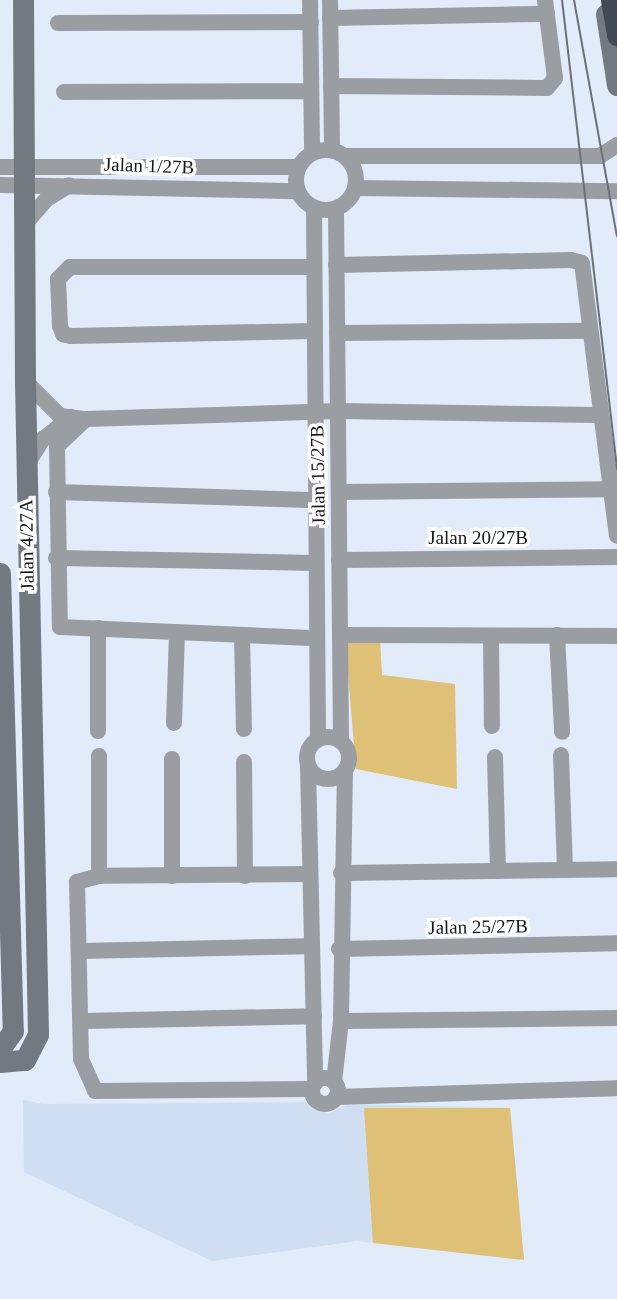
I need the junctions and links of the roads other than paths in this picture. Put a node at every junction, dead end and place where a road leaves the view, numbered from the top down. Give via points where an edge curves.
1 (23, 0) edge
2 (310, 0) edge
3 (330, 0) edge
4 (604, 0) edge
5 (611, 0) edge
6 (546, 7) edge
7 (330, 18) junction
8 (310, 22) junction
9 (58, 23) dead end
10 (617, 35) edge
11 (617, 85) edge
12 (331, 86) junction
13 (311, 91) junction
14 (64, 92) dead end
15 (617, 145) edge
16 (312, 152) junction
17 (339, 153) junction
18 (0, 167) edge
19 (29, 167) junction
20 (297, 167) junction
21 (0, 185) edge
22 (69, 185) junction
23 (355, 188) junction
24 (297, 191) junction
25 (617, 191) edge
26 (314, 208) junction
27 (336, 209) junction
28 (25, 224) junction
29 (336, 265) junction
30 (314, 267) junction
31 (315, 331) junction
32 (590, 331) junction
33 (337, 333) junction
34 (25, 381) junction
35 (315, 411) junction
36 (338, 411) junction
37 (598, 415) junction
38 (78, 418) junction
39 (26, 466) junction
40 (609, 489) junction
41 (56, 492) junction
42 (339, 492) junction
43 (316, 500) junction
44 (617, 536) edge
45 (617, 557) edge
46 (56, 558) junction
47 (340, 560) junction
48 (316, 563) junction
49 (0, 573) edge
50 (98, 628) junction
51 (177, 633) junction
52 (242, 635) junction
53 (340, 635) junction
54 (557, 635) junction
55 (491, 636) junction
56 (617, 636) edge
57 (317, 638) junction
58 (174, 723) dead end
59 (492, 726) dead end
60 (244, 729) dead end
61 (98, 731) dead end
62 (562, 732) dead end
63 (31, 735) junction
64 (7, 736) junction
65 (317, 739) junction
66 (341, 741) junction
67 (561, 755) dead end
68 (99, 756) dead end
69 (495, 757) dead end
70 (172, 760) dead end
71 (244, 762) dead end
72 (309, 766) junction
73 (345, 771) junction
74 (617, 869) edge
75 (565, 870) junction
76 (498, 871) junction
77 (341, 873) junction
78 (310, 874) junction
79 (99, 876) junction
80 (172, 876) junction
81 (245, 876) junction
82 (617, 943) edge
83 (310, 946) junction
84 (339, 949) junction
85 (79, 951) junction
86 (314, 1016) junction
87 (617, 1018) edge
88 (83, 1021) junction
89 (341, 1021) junction
90 (0, 1049) edge
91 (0, 1062) edge
92 (617, 1088) edge
93 (311, 1090) junction
94 (336, 1090) junction

1 - 19 street, Jalan 4/27A
2 - 8 street
3 - 7 street
4 - 11 street
5 - 10 highway
6 - 7 street
6 - 12 street via 555,78 547,88
7 - 12 street
8 - 9 street
8 - 13 street
12 - 17 street
13 - 14 street
13 - 16 street
15 - 17 street via 600,156
16 - 17 street
16 - 20 street
17 - 23 street via 355,169
18 - 19 street, Jalan 1/27B
19 - 20 street, Jalan 1/27B
19 - 21 street, Jalan 1/27B
19 - 22 street, Jalan 1/27B
19 - 28 street, Jalan 4/27A
20 - 24 street
22 - 24 street, Jalan 1/27B
22 - 28 street via 47,199
23 - 25 street
23 - 27 street
24 - 26 street
26 - 27 street
26 - 30 street, Jalan 15/27B
27 - 29 street, Jalan 15/27B
28 - 34 street, Jalan 4/27A
29 - 32 street via 571,260 582,264
29 - 33 street, Jalan 15/27B
30 - 31 street, Jalan 15/27B
30 - 31 street via 69,267 61,271 64,334
31 - 35 street, Jalan 15/27B
32 - 33 street
32 - 37 street
33 - 36 street, Jalan 15/27B
34 - 38 street via 60,416
34 - 39 street, Jalan 4/27A
35 - 36 street
35 - 38 street
35 - 43 street, Jalan 15/27B
36 - 37 street
36 - 42 street, Jalan 15/27B
37 - 40 street
38 - 39 street via 43,439
38 - 41 street via 57,446
39 - 63 street, Jalan 4/27A
40 - 42 street
40 - 44 street
41 - 43 street
41 - 46 street
42 - 47 street, Jalan 15/27B
43 - 48 street, Jalan 15/27B
45 - 47 street, Jalan 20/27B
46 - 48 street
46 - 50 street via 60,627
47 - 53 street, Jalan 15/27B
48 - 57 street, Jalan 15/27B
49 - 64 street, Jalan 4/27A
50 - 51 street
50 - 61 street
51 - 52 street
51 - 58 street
52 - 57 street
52 - 60 street
53 - 55 street
53 - 66 street, Jalan 15/27B
54 - 55 street
54 - 56 street
54 - 62 street
55 - 59 street
57 - 65 street, Jalan 15/27B
63 - 64 street
63 - 91 street, Jalan 4/27A via 38,1035 25,1060
64 - 90 street, Jalan 4/27A via 13,1031
65 - 66 street
65 - 72 street via 307,754
66 - 73 street via 349,758
67 - 75 street
68 - 79 street
69 - 76 street
70 - 80 street
71 - 81 street
72 - 73 street via 326,779
72 - 78 street
73 - 77 street
74 - 75 street
75 - 76 street
76 - 77 street
77 - 84 street
78 - 81 street
78 - 83 street
79 - 80 street
79 - 85 street via 77,882
80 - 81 street
82 - 84 street, Jalan 25/27B
83 - 85 street
83 - 86 street
84 - 89 street
85 - 88 street
86 - 88 street
86 - 93 street
87 - 89 street
88 - 93 street via 81,1059 95,1091
89 - 94 street
92 - 94 street
93 - 94 street via 324,1079
93 - 94 street via 324,1104

